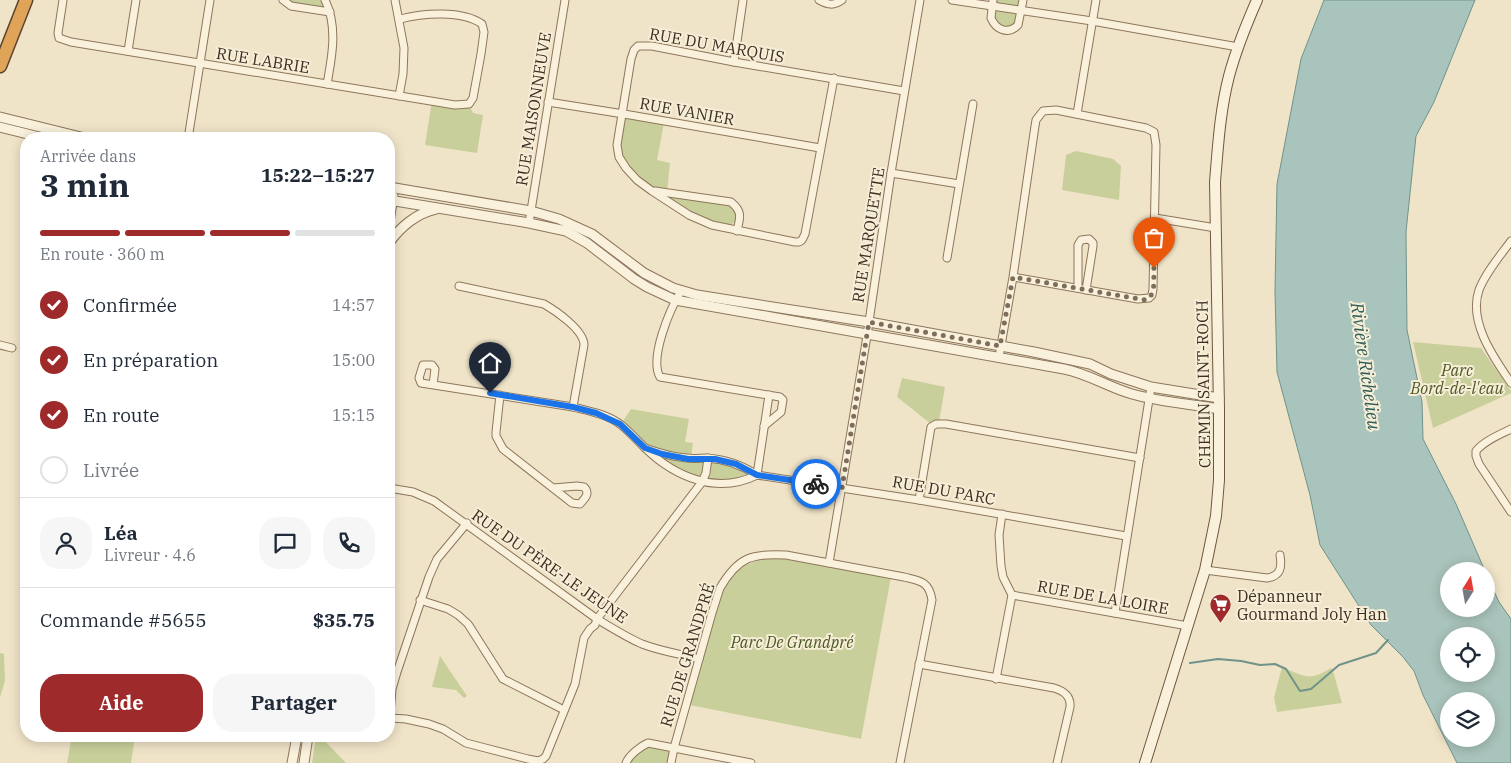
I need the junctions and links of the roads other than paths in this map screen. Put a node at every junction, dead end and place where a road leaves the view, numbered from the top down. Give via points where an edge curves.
1 (26, 0) edge
2 (63, 0) edge
3 (136, 0) edge
4 (210, 0) edge
5 (283, 0) edge
6 (325, 0) edge
7 (395, 0) edge
8 (565, 0) edge
9 (744, 0) edge
10 (819, 0) edge
11 (842, 0) edge
12 (920, 0) edge
13 (952, 0) edge
14 (1023, 0) edge
15 (1096, 0) edge
16 (1257, 0) edge
17 (993, 3) edge
18 (1021, 10) junction
19 (330, 12) junction
20 (400, 19) junction
21 (1092, 21) junction
22 (1238, 47) junction
23 (128, 51) junction
24 (734, 62) junction
25 (200, 64) junction
26 (0, 66) edge
27 (834, 78) junction
28 (327, 84) junction
29 (904, 91) junction
30 (399, 96) junction
31 (548, 102) junction
32 (972, 104) dead end
33 (623, 114) junction
34 (1077, 114) junction
35 (0, 117) edge
36 (0, 127) edge
37 (20, 132) edge
38 (61, 132) edge
39 (189, 132) edge
40 (820, 148) junction
41 (891, 173) junction
42 (959, 184) junction
43 (395, 189) edge
44 (652, 191) junction
45 (395, 201) edge
46 (444, 209) junction
47 (530, 212) junction
48 (1155, 218) junction
49 (529, 223) junction
50 (1216, 228) junction
51 (737, 231) junction
52 (395, 236) edge
53 (1511, 241) edge
54 (947, 258) dead end
55 (1013, 277) junction
56 (459, 286) dead end
57 (1082, 289) junction
58 (681, 291) junction
59 (675, 300) junction
60 (869, 322) junction
61 (867, 335) junction
62 (0, 345) edge
63 (1000, 346) junction
64 (12, 348) dead end
65 (999, 357) junction
66 (1511, 383) edge
67 (433, 385) dead end
68 (1150, 387) junction
69 (500, 395) junction
70 (769, 395) junction
71 (1149, 398) junction
72 (1219, 404) junction
73 (573, 407) junction
74 (764, 426) junction
75 (1511, 429) edge
76 (645, 448) junction
77 (708, 458) junction
78 (1140, 458) junction
79 (757, 475) junction
80 (702, 482) junction
81 (554, 488) dead end
82 (842, 488) junction
83 (395, 489) edge
84 (919, 500) junction
85 (1511, 512) edge
86 (1002, 514) junction
87 (466, 524) junction
88 (1126, 536) junction
89 (1280, 555) dead end
90 (830, 562) junction
91 (1206, 570) junction
92 (1012, 595) junction
93 (420, 600) junction
94 (1114, 613) junction
95 (597, 619) junction
96 (1188, 626) junction
97 (698, 659) junction
98 (919, 664) junction
99 (996, 679) junction
100 (395, 680) edge
101 (564, 710) junction
102 (395, 718) edge
103 (296, 742) edge
104 (307, 742) edge
105 (674, 748) junction
106 (292, 763) edge
107 (304, 763) edge
108 (626, 763) edge
109 (671, 763) edge
110 (751, 763) edge
111 (900, 763) edge
112 (1056, 763) edge
113 (1145, 763) edge

1 - 26 highway
2 - 23 street, RUE LABRIE via 59,38
3 - 23 street
4 - 25 street
5 - 19 street via 291,6
6 - 19 street
7 - 20 street
8 - 31 street, RUE MAISONNEUVE
9 - 24 street
10 - 11 street via 834,5
12 - 29 street, RUE MARQUETTE
13 - 17 street
14 - 18 street
15 - 21 street
16 - 22 main road, CHEMIN SAINT-ROCH
17 - 18 street
17 - 18 street via 992,21 1003,31 1018,25
18 - 21 street
19 - 28 street via 333,45
20 - 30 street via 404,54
20 - 30 street, RUE LABRIE via 447,14 482,24 484,32 475,89 469,104 455,105
21 - 22 street
21 - 34 street
22 - 50 main road, CHEMIN SAINT-ROCH via 1228,81 1218,141
23 - 25 street, RUE LABRIE
24 - 27 street, RUE DU MARQUIS
24 - 33 street, RUE DU MARQUIS via 638,46 631,59
25 - 28 street, RUE LABRIE
25 - 39 street
27 - 29 street, RUE DU MARQUIS
27 - 40 street, RUE DU MARQUIS
28 - 30 street, RUE LABRIE
29 - 41 street, RUE MARQUETTE
31 - 33 street, RUE VANIER
31 - 47 street, RUE MAISONNEUVE
32 - 42 street
33 - 40 street, RUE VANIER
33 - 44 street, RUE DU MARQUIS via 617,145 619,157 637,180
34 - 48 street via 1154,132
34 - 55 street via 1043,111 1036,120
35 - 38 street
36 - 37 street
40 - 51 street, RUE DU MARQUIS via 802,240 795,242
41 - 42 street
41 - 60 street, RUE MARQUETTE
42 - 54 street
43 - 47 street
44 - 51 street, RUE DU MARQUIS via 701,220
44 - 51 street via 731,202 739,209
45 - 46 street
46 - 49 street
46 - 52 street via 416,217
47 - 49 street, RUE MAISONNEUVE
47 - 58 street via 559,219 592,234 644,273
48 - 50 street
48 - 57 street via 1153,289 1149,298 1145,300
49 - 59 street via 571,233 634,279
50 - 72 main road, CHEMIN SAINT-ROCH
53 - 66 street via 1486,276 1477,302 1483,335
55 - 57 street
55 - 63 street
56 - 73 street via 544,304 577,330 584,345
57 - 57 street via 1093,246 1089,239 1081,240 1078,246
58 - 59 street
58 - 60 street
59 - 61 street
59 - 70 street via 661,340 657,362 660,377
60 - 61 street, RUE MARQUETTE
60 - 63 street
61 - 65 street
61 - 82 street, RUE MARQUETTE
62 - 64 street
63 - 65 street
63 - 68 street via 1090,364
65 - 71 street via 1081,373
67 - 69 street, RUE DU PARC
68 - 71 street
68 - 72 street
69 - 73 street, RUE DU PARC
69 - 81 street via 496,436 503,449
70 - 74 street
70 - 74 street via 780,397 783,407
71 - 72 street
71 - 78 street
72 - 91 main road, CHEMIN SAINT-ROCH via 1218,499
73 - 76 street, RUE DU PARC via 620,424
74 - 79 street
75 - 85 street via 1476,451 1480,464
76 - 77 street, RUE DU PARC via 688,459
76 - 80 street, RUE DU PARC via 685,477
77 - 79 street, RUE DU PARC via 736,464
77 - 80 street
78 - 84 street via 936,424 930,433
78 - 88 street
79 - 80 street, RUE DU PARC via 722,484
79 - 82 street, RUE DU PARC
80 - 95 street
82 - 84 street, RUE DU PARC
82 - 90 street, RUE MARQUETTE
83 - 87 street, RUE DU PÈRE-LE JEUNE via 434,501
84 - 86 street, RUE DU PARC
86 - 88 street, RUE DU PARC
86 - 92 street via 1001,566
87 - 93 street via 437,558
87 - 95 street, RUE DU PÈRE-LE JEUNE
88 - 94 street
89 - 91 street via 1280,572 1273,577
90 - 97 street, RUE DE GRANDPRÉ via 766,554 746,559 735,567 717,595
90 - 98 street, RUE DE GRANDPRÉ via 921,581 927,586 932,600
91 - 96 main road, CHEMIN SAINT-ROCH
92 - 94 street, RUE DE LA LOIRE
92 - 99 street
93 - 100 street
93 - 101 street via 458,614 509,684
94 - 96 street, RUE DE LA LOIRE
95 - 97 street, RUE DU PÈRE-LE JEUNE via 642,644
95 - 101 street via 584,638 576,678
96 - 113 main road, CHEMIN SAINT-ROCH
97 - 105 street, RUE DE GRANDPRÉ
98 - 99 street
98 - 111 street
99 - 112 street via 1054,688 1068,695 1070,703
101 - 102 street via 546,756 538,761 466,743 429,724
103 - 106 street
104 - 107 street
105 - 108 street via 644,745
105 - 109 street, RUE DE GRANDPRÉ
105 - 110 street

